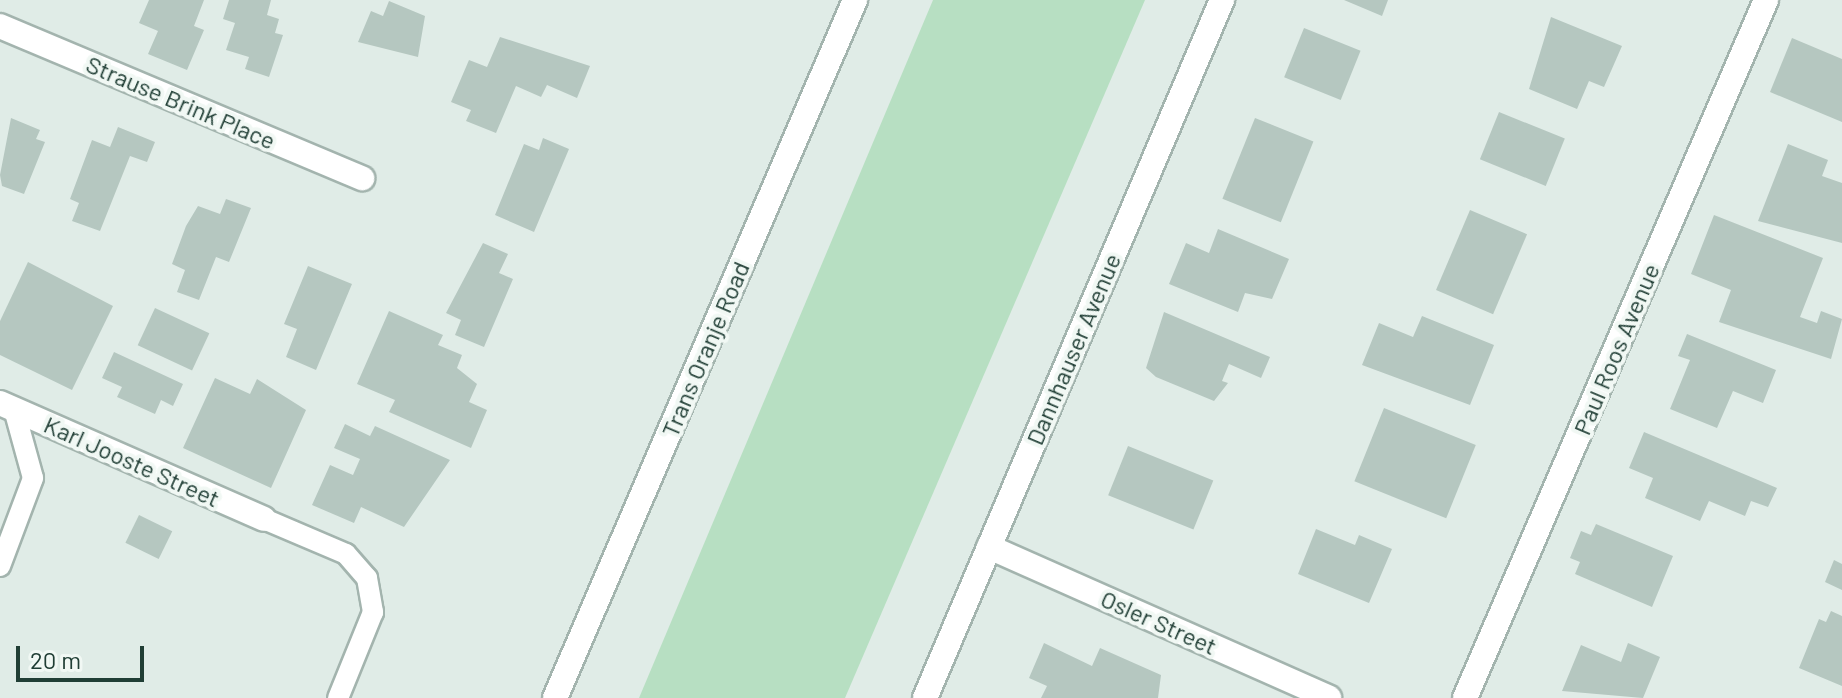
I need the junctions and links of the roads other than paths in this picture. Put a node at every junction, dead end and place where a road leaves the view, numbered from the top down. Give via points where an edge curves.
1 (855, 0) edge
2 (1222, 0) edge
3 (1766, 0) edge
4 (0, 26) edge
5 (362, 178) dead end
6 (7, 406) edge
7 (264, 519) joint
8 (989, 547) junction
9 (0, 566) edge
10 (338, 698) edge
11 (555, 698) edge
12 (925, 698) edge
13 (1329, 698) edge
14 (1465, 698) edge

1 - 11 street, Trans Oranje Road
2 - 8 street, Dannhauser Avenue
3 - 14 street, Paul Roos Avenue
4 - 5 street, Strause Brink Place
6 - 7 street, Karl Jooste Street
6 - 9 lane via 33,478
7 - 10 lane via 346,554 367,578 373,612
8 - 12 street, Dannhauser Avenue
8 - 13 street, Osler Street

